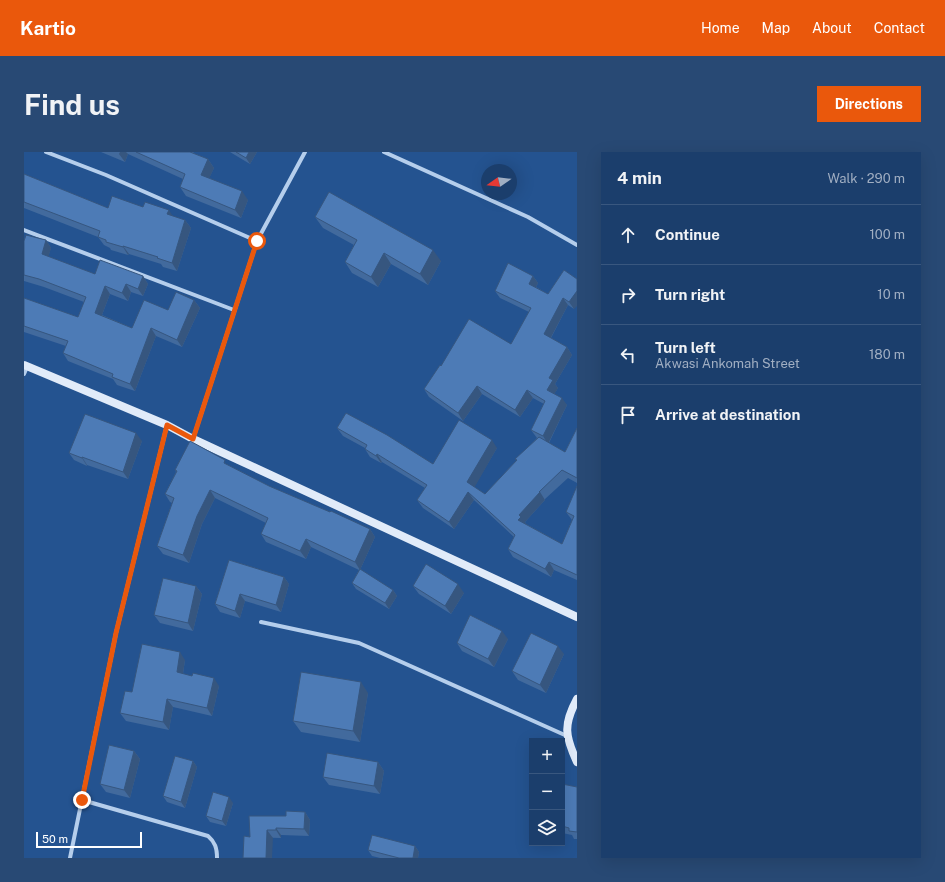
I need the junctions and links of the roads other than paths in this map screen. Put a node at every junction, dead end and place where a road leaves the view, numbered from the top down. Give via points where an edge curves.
1 (46, 152) edge
2 (305, 152) edge
3 (384, 152) edge
4 (24, 230) edge
5 (257, 241) junction
6 (577, 245) edge
7 (234, 310) junction
8 (25, 369) edge
9 (167, 425) junction
10 (193, 439) junction
11 (577, 617) edge
12 (261, 622) dead end
13 (577, 699) edge
14 (567, 736) junction
15 (577, 762) edge
16 (82, 800) junction
17 (70, 858) edge
18 (217, 858) edge

1 - 5 street via 106,175
2 - 5 street
3 - 6 street via 528,217
4 - 7 street
5 - 7 street
7 - 10 street
8 - 9 street
9 - 10 street
9 - 16 street via 116,633
10 - 11 street
12 - 14 street via 359,643
13 - 14 street via 566,724
14 - 15 street
16 - 17 street
16 - 18 street via 208,836 214,842

